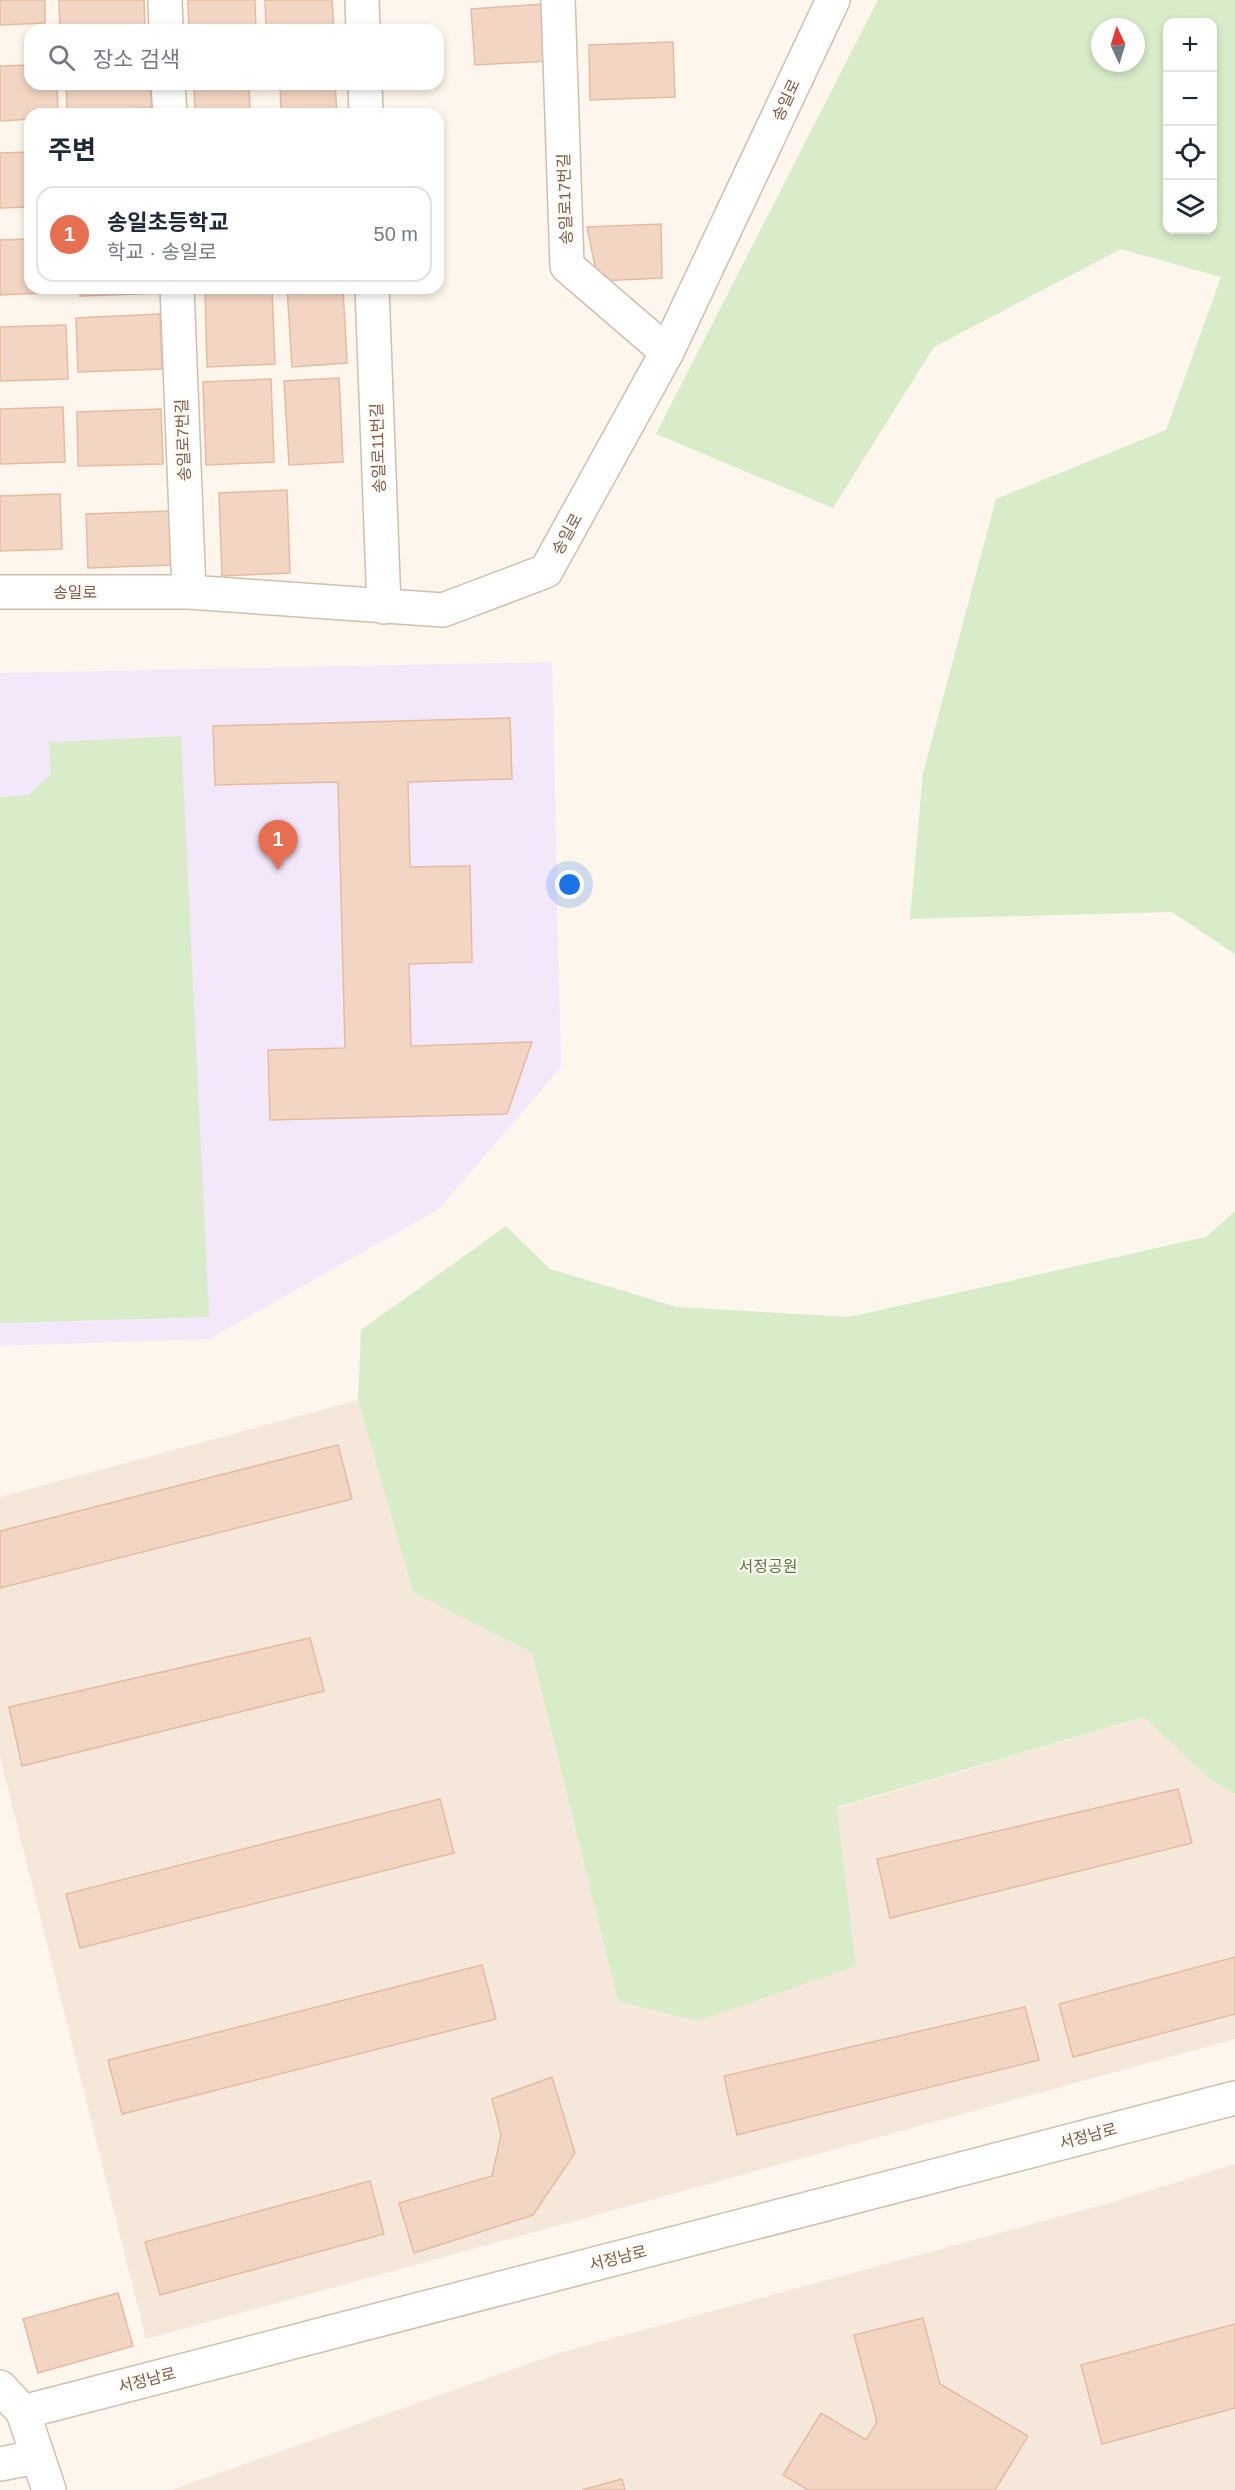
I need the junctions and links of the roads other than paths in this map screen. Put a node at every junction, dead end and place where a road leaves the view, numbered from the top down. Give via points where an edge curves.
1 (165, 0) edge
2 (362, 0) edge
3 (558, 0) edge
4 (833, 0) edge
5 (166, 24) edge
6 (363, 24) edge
7 (168, 90) edge
8 (365, 90) edge
9 (170, 108) edge
10 (366, 108) edge
11 (177, 294) edge
12 (372, 294) edge
13 (667, 352) junction
14 (0, 592) edge
15 (189, 592) junction
16 (384, 607) junction
17 (1235, 2098) edge
18 (0, 2387) edge
19 (11, 2413) edge
20 (37, 2457) junction
21 (0, 2464) edge
22 (49, 2490) edge

1 - 5 street
2 - 6 street
3 - 13 street, 송일로17번길 via 567,266
4 - 13 street, 송일로
7 - 9 street
8 - 10 street
11 - 15 street, 송일로7번길
12 - 16 street, 송일로11번길
13 - 16 street, 송일로 via 546,571 443,610
14 - 15 street, 송일로
15 - 16 street, 송일로
17 - 19 street, 서정남로
18 - 19 street
19 - 20 street
20 - 21 street
20 - 22 street

